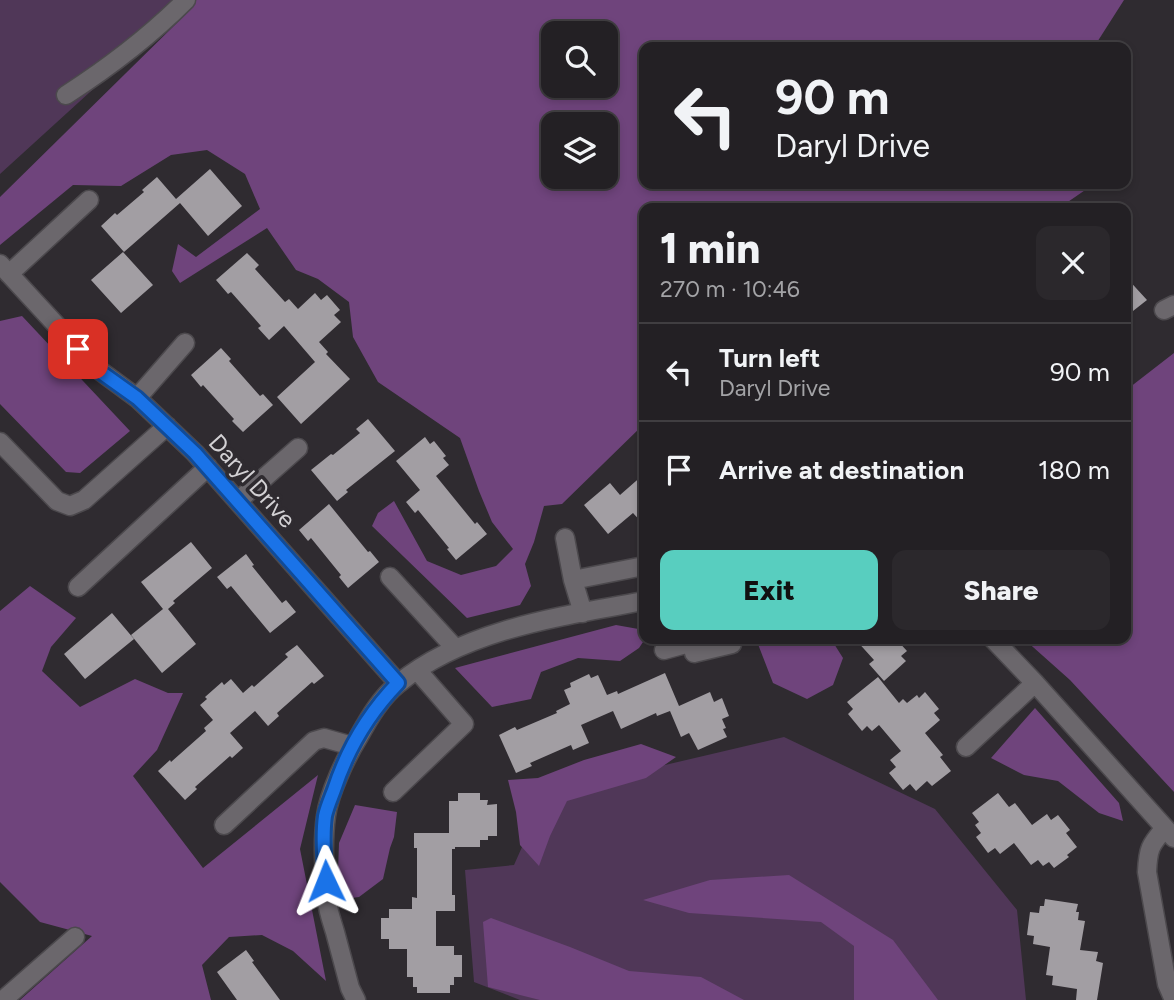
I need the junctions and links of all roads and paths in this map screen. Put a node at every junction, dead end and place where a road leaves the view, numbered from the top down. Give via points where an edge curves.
1 (186, 0) edge
2 (66, 95) dead end
3 (89, 200) dead end
4 (5, 269) edge
5 (185, 343) dead end
6 (137, 398) junction
7 (167, 426) junction
8 (0, 442) edge
9 (298, 448) dead end
10 (208, 467) junction
11 (238, 501) junction
12 (565, 538) dead end
13 (639, 567) edge
14 (390, 577) dead end
15 (573, 580) junction
16 (78, 587) dead end
17 (639, 602) edge
18 (583, 613) junction
19 (686, 644) edge
20 (693, 644) edge
21 (732, 644) edge
22 (997, 644) edge
23 (455, 649) junction
24 (664, 650) dead end
25 (417, 670) junction
26 (398, 683) junction
27 (1035, 683) junction
28 (352, 746) junction
29 (966, 747) dead end
30 (393, 792) dead end
31 (224, 825) dead end
32 (1170, 833) edge
33 (75, 937) dead end
34 (3, 1000) edge
35 (356, 1000) edge
36 (1174, 1000) edge

1 - 2 street via 109,67
3 - 4 street
4 - 6 street, Daryl Drive via 95,368
5 - 6 street
6 - 7 street, Daryl Drive
7 - 8 street via 85,500 70,506 57,501
7 - 10 street, Daryl Drive
9 - 11 street
10 - 11 street, Daryl Drive
10 - 16 street
11 - 26 street, Daryl Drive
12 - 15 street
13 - 15 street
14 - 23 street
15 - 18 street
17 - 18 street
18 - 23 street via 491,635
19 - 24 street
20 - 21 street via 694,653
22 - 27 street
23 - 25 street
25 - 26 street
25 - 30 street via 464,724
26 - 28 street
27 - 29 street
27 - 32 street
28 - 31 street via 324,738 314,741
28 - 35 street via 326,814 324,858 327,904
32 - 36 street via 1152,843 1147,872 1167,984
33 - 34 street

